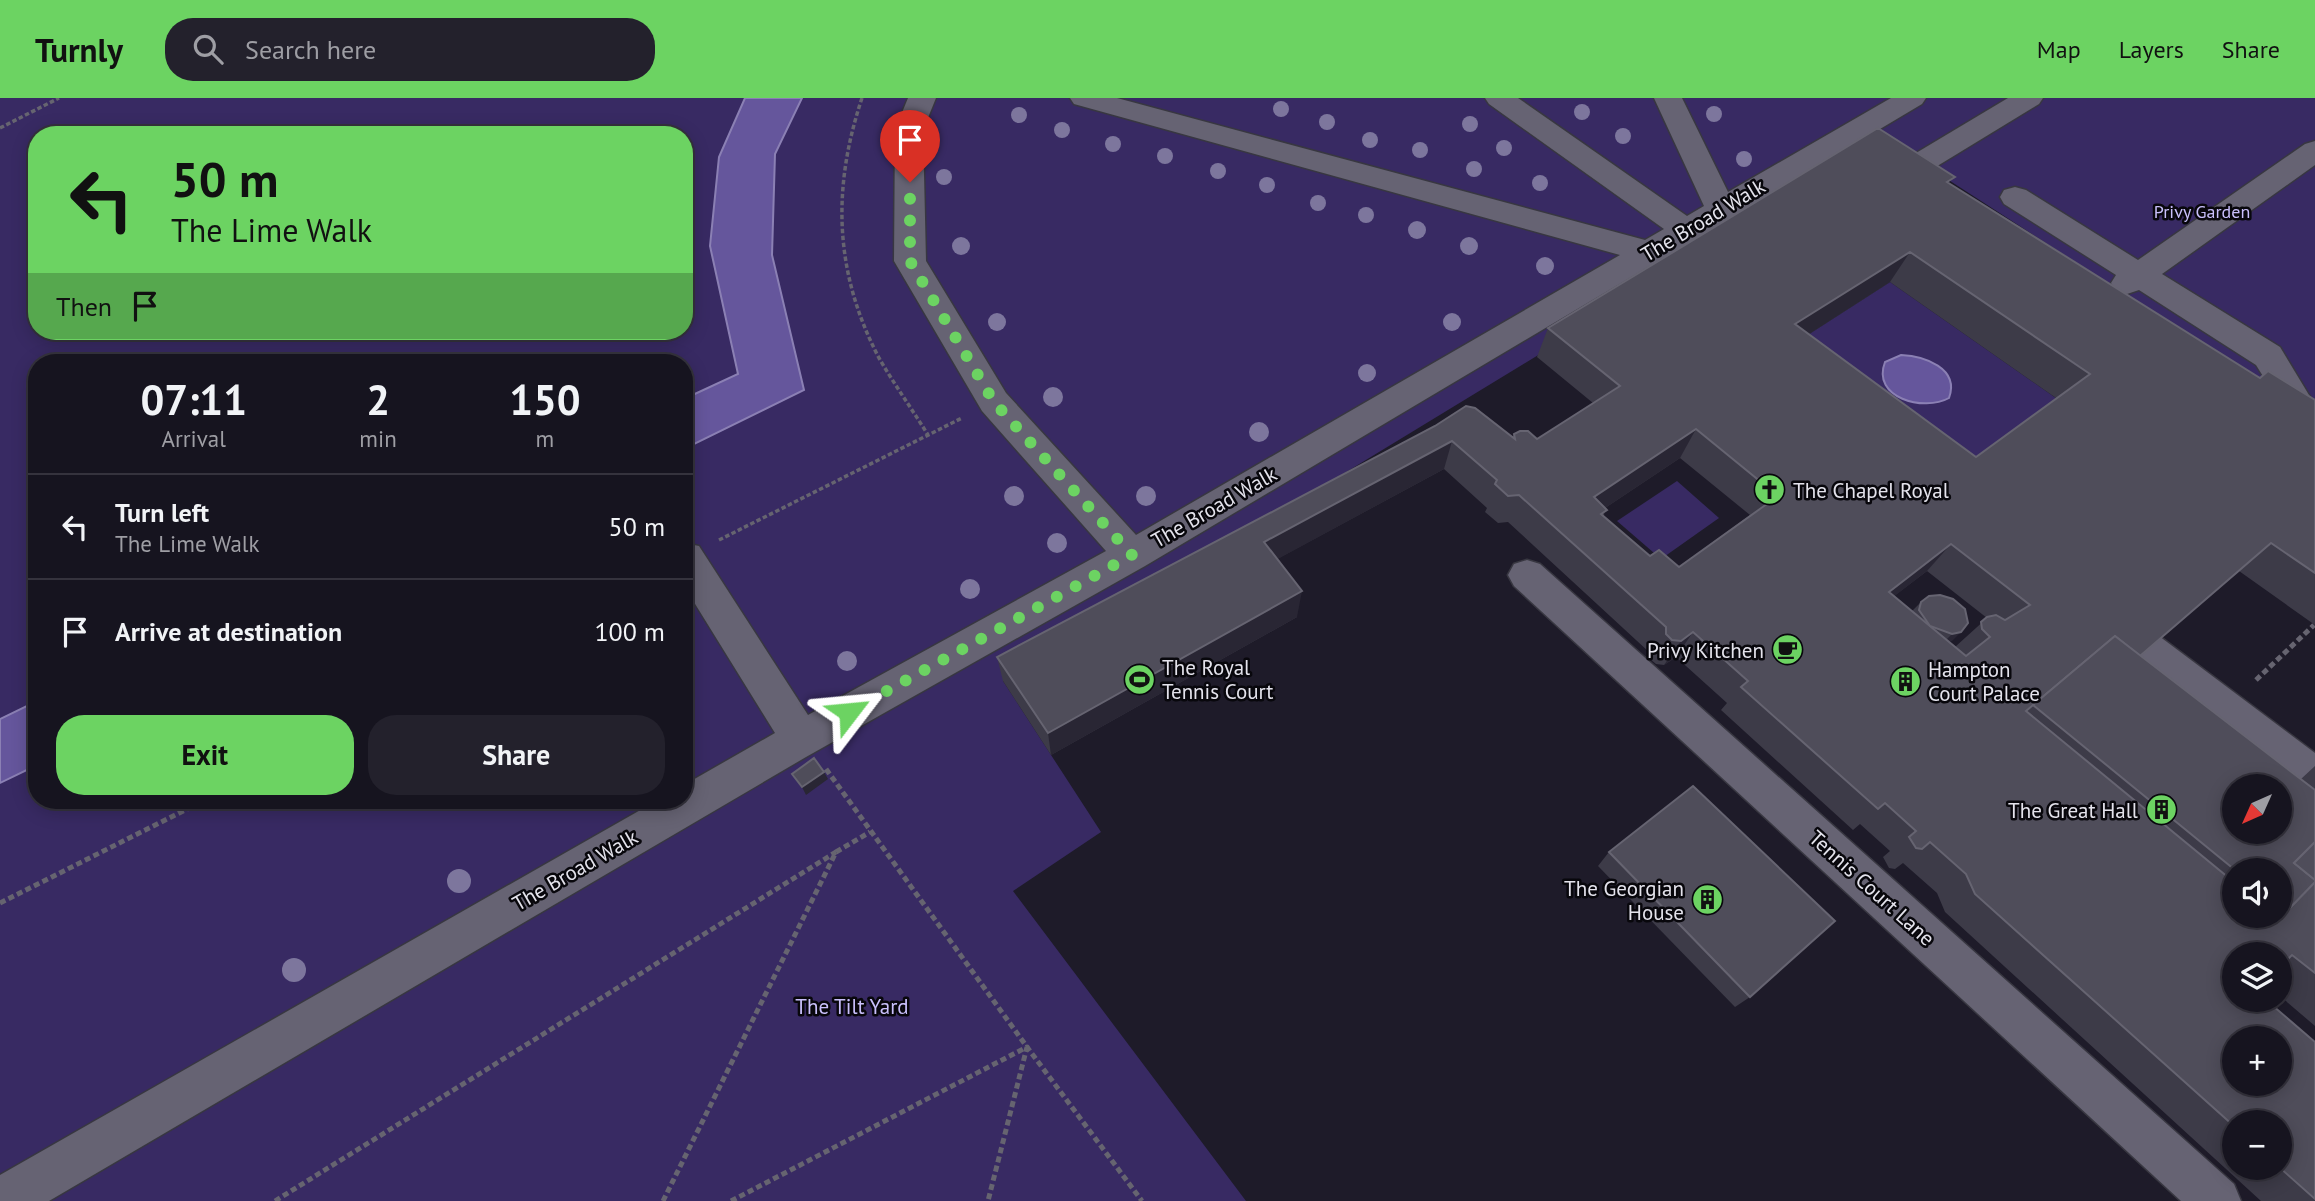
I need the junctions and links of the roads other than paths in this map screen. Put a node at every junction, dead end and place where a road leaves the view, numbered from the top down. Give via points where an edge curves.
1 (922, 98) edge
2 (1084, 98) edge
3 (1499, 98) edge
4 (1668, 98) edge
5 (1912, 98) edge
6 (2029, 98) edge
7 (2315, 151) edge
8 (1887, 160) junction
9 (2015, 197) dead end
10 (1721, 209) junction
11 (1700, 240) junction
12 (1649, 252) junction
13 (2127, 291) junction
14 (2306, 433) edge
15 (1132, 555) junction
16 (693, 568) edge
17 (1527, 575) dead end
18 (2145, 649) edge
19 (801, 739) junction
20 (2309, 772) dead end
21 (693, 801) edge
22 (680, 809) edge
23 (2, 1201) edge
24 (2217, 1201) edge

1 - 15 street via 909,130 910,261 994,402
2 - 12 street
3 - 11 street
4 - 10 street
5 - 8 street, The Broad Walk
6 - 8 street
7 - 13 street
8 - 10 street, The Broad Walk
9 - 13 street
10 - 11 street, The Broad Walk
11 - 12 street, The Broad Walk
12 - 15 street, The Broad Walk
13 - 14 street via 2268,356 2295,400 2266,407
15 - 19 street, The Broad Walk
16 - 19 street
17 - 24 street, Tennis Court Lane
18 - 20 street
19 - 21 street, The Broad Walk
22 - 23 street, The Broad Walk

